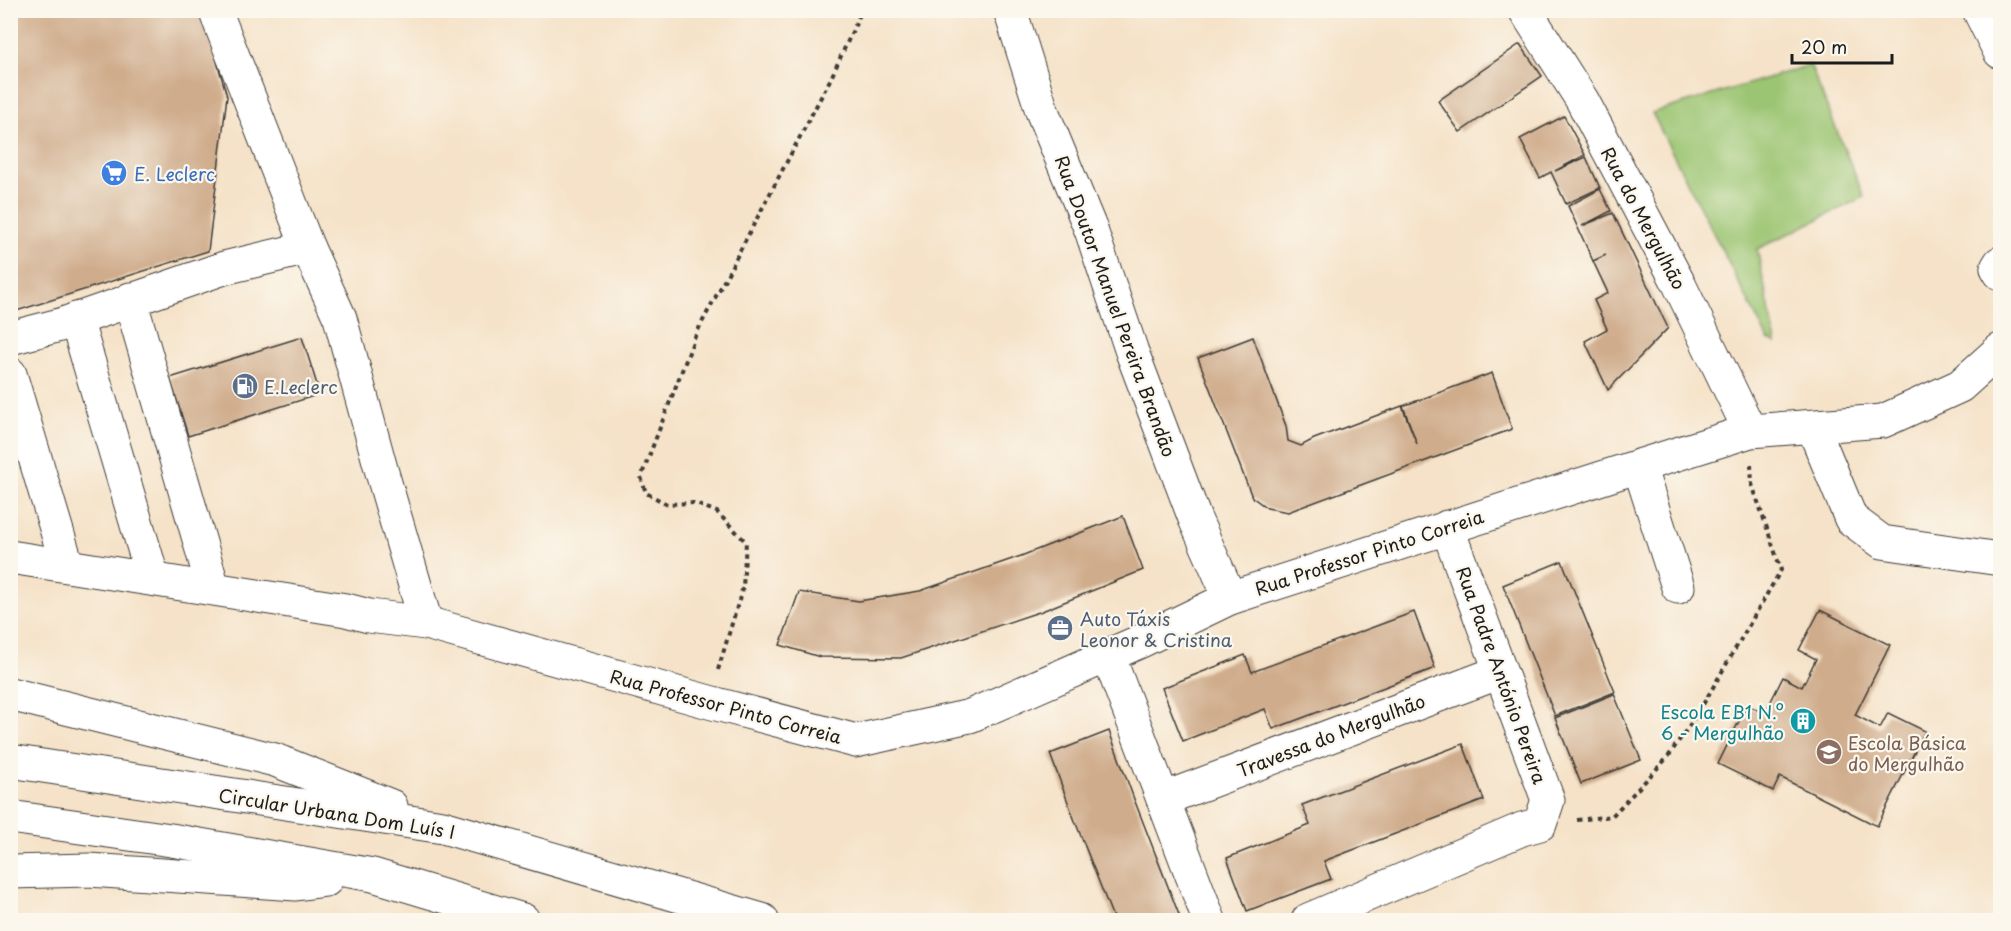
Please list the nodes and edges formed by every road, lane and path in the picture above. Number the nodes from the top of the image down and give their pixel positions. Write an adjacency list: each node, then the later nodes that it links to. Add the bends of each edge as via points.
1 (215, 10): 7 (main road)
2 (862, 10): 30 (path, via 831,78 696,334 641,477 646,493 667,504 694,503 717,512 746,542 743,587)
3 (1010, 10): 25 (main road, Rua Doutor Manuel Pereira Brandão, via 1042,111 1091,230 1136,363 1195,519)
4 (1525, 10): 16 (main road, Rua do Mergulhão, via 1587,110 1678,282)
5 (1979, 10): 6 (main road)
6 (2001, 52)
7 (308, 248): 10 (main road, via 224,268); 26 (main road, via 340,318)
8 (2001, 262): 9 (main road, via 1997,268)
9 (2001, 273)
10 (130, 299): 11 (main road); 24 (main road)
11 (76, 319): 12 (main road); 22 (main road)
12 (10, 338)
13 (2001, 350): 15 (main road, Rua Professor Pinto Correia, via 1960,386 1883,421)
14 (10, 374): 21 (main road)
15 (1813, 427): 16 (main road, Rua Professor Pinto Correia); 20 (main road, via 1851,519 1882,542)
16 (1750, 431): 17 (main road, Rua Professor Pinto Correia); 34 (path, via 1752,484 1781,570 1668,757 1612,816)
17 (1640, 466): 18 (main road, Rua Professor Pinto Correia); 23 (main road)
18 (1447, 527): 25 (main road, Rua Professor Pinto Correia); 28 (main road, Rua Padre António Pereira)
19 (10, 557): 21 (main road, Rua Professor Pinto Correia)
20 (2001, 559)
21 (67, 565): 22 (main road, Rua Professor Pinto Correia)
22 (153, 579): 24 (main road, Rua Professor Pinto Correia)
23 (1678, 587)
24 (213, 588): 26 (main road, Rua Professor Pinto Correia)
25 (1230, 598): 27 (main road, Rua Professor Pinto Correia)
26 (426, 623): 30 (main road, Rua Professor Pinto Correia)
27 (1108, 655): 30 (main road, Rua Professor Pinto Correia, via 970,716 856,741); 32 (main road)
28 (1500, 672): 32 (main road, Travessa do Mergulhão); 34 (main road, Rua Padre António Pereira, via 1548,800)
29 (10, 694): 35 (main road, via 275,760)
30 (709, 702)
31 (10, 761): 35 (main road, Circular Urbana Dom Luís I)
32 (1162, 799): 40 (main road)
33 (10, 817): 37 (main road)
34 (1540, 824): 41 (main road)
35 (443, 827): 39 (main road, Circular Urbana Dom Luís I)
36 (10, 872): 37 (main road, via 89,870 296,884)
37 (373, 875): 38 (main road)
38 (523, 921)
39 (762, 921)
40 (1209, 921)
41 (1308, 921)

